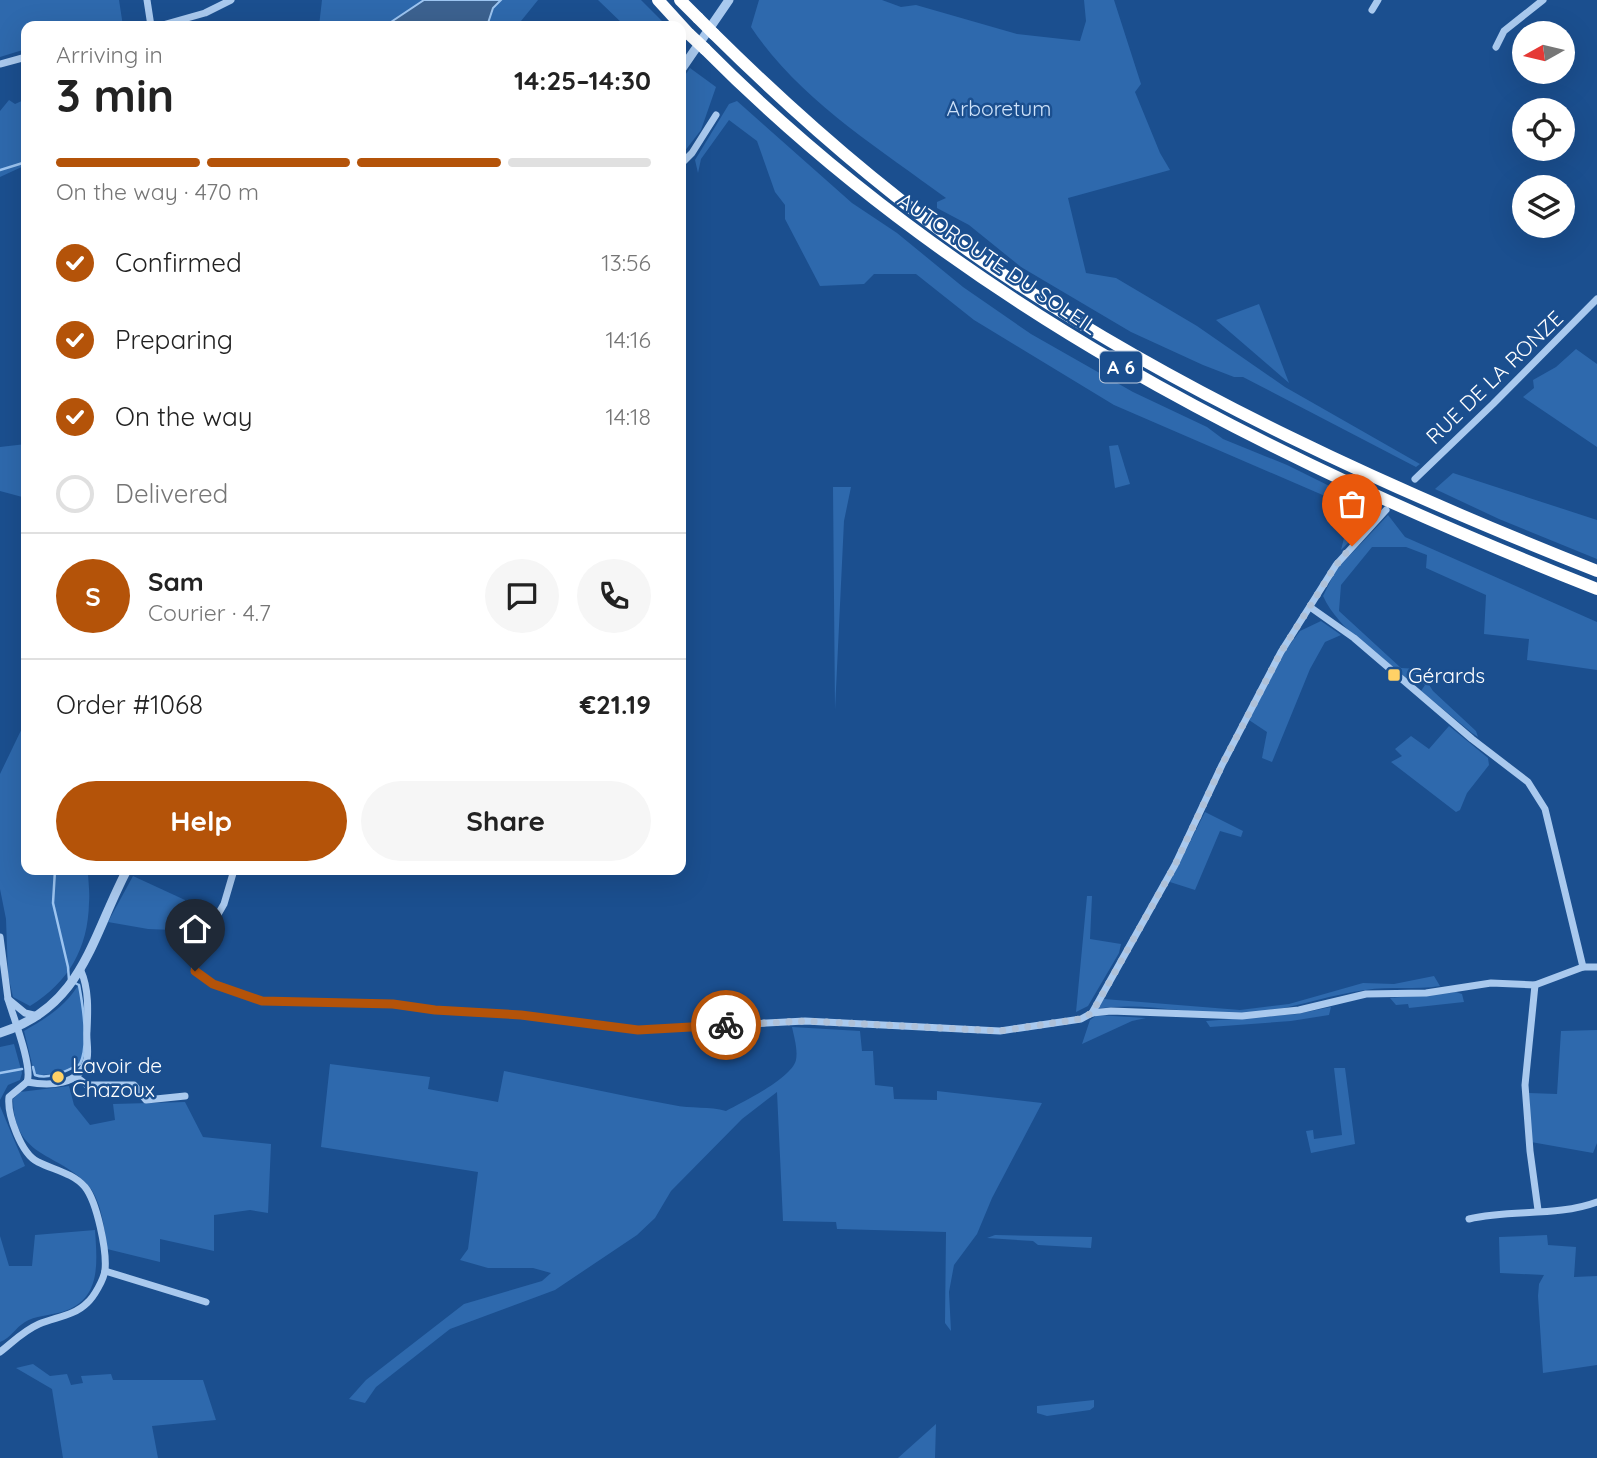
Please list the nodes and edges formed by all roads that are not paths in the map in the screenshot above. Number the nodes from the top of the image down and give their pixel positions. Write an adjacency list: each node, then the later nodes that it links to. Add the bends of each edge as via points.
1 (147, 0): 9 (street)
2 (231, 0): 10 (street)
3 (657, 0): 11 (highway, AUTOROUTE DU SOLEIL / A 6, bridge)
4 (680, 0): 13 (highway, AUTOROUTE DU SOLEIL / A 6, bridge, via 698,18)
5 (1378, 0): 8 (street)
6 (1543, 0): 14 (street, via 1504,31)
7 (725, 1): 13 (street)
8 (1372, 10)
9 (150, 21)
10 (177, 21)
11 (677, 21)
12 (686, 30): 13 (highway, AUTOROUTE DU SOLEIL / A 6, bridge)
13 (708, 40): 17 (street); 23 (highway, AUTOROUTE DU SOLEIL / A 6, via 890,192 1077,321 1308,445); 24 (highway, AUTOROUTE DU SOLEIL / A 6, via 785,126 879,205 987,284 1080,343 1304,462)
14 (1496, 47)
15 (21, 58): 16 (street)
16 (0, 64)
17 (686, 64)
18 (716, 115): 19 (street)
19 (686, 159)
20 (1597, 299): 21 (street, RUE DE LA RONZE)
21 (1415, 479)
22 (1386, 510): 25 (street, via 1336,565)
23 (1597, 571)
24 (1597, 589)
25 (1310, 607): 29 (street, via 1528,782 1545,809); 34 (street, via 1275,663 1175,865)
26 (125, 875): 31 (street)
27 (233, 875): 34 (street, via 224,904 193,964 201,977 262,1001 393,1004 638,1030 806,1021 1000,1031 1080,1019)
28 (0, 937): 33 (street)
29 (1583, 967): 30 (street); 32 (street)
30 (1597, 967)
31 (75, 979): 35 (street); 38 (street, via 86,982 88,1056)
32 (1535, 985): 34 (street, via 1491,983 1426,993 1366,994 1299,1010 1225,1017); 42 (street, via 1525,1085)
33 (8, 999): 35 (street, via 25,1013); 36 (street)
34 (1092, 1013)
35 (38, 1016): 36 (street)
36 (16, 1028): 37 (street); 39 (street)
37 (0, 1033)
38 (75, 1076): 39 (street, via 58,1084); 40 (street, via 87,1085 134,1085 146,1100)
39 (27, 1082): 44 (street, via 9,1097 10,1119 31,1157 85,1188 94,1204)
40 (185, 1096)
41 (1597, 1202): 42 (street, via 1581,1208)
42 (1538, 1210): 43 (street)
43 (1469, 1219)
44 (105, 1271): 45 (street); 46 (street, via 88,1303 21,1333)
45 (206, 1302)
46 (0, 1352)

